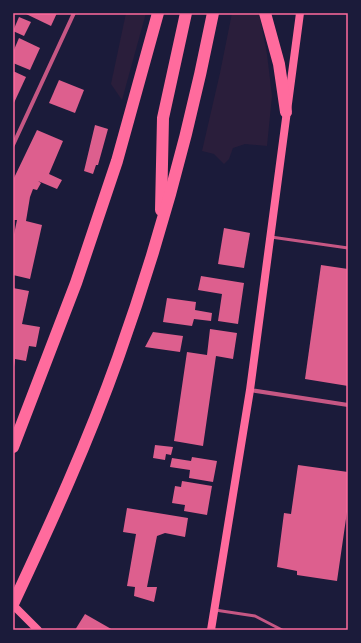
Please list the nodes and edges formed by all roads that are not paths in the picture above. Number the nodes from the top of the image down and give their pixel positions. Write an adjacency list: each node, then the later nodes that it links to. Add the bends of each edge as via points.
1 (74, 13): 8 (street)
2 (158, 13): 14 (highway, via 117,161 79,276)
3 (186, 13): 9 (highway, via 163,118)
4 (213, 13): 9 (highway, via 188,125)
5 (265, 13): 7 (highway, via 279,64)
6 (300, 13): 7 (main road)
7 (286, 112): 10 (main road)
8 (13, 145)
9 (160, 227): 15 (highway, via 118,358 82,452)
10 (271, 237): 11 (lane); 12 (main road)
11 (348, 248)
12 (250, 390): 13 (street); 16 (main road)
13 (348, 406)
14 (13, 447)
15 (13, 604): 17 (main road)
16 (215, 610): 18 (main road); 19 (lane, via 255,616)
17 (38, 630)
18 (210, 630)
19 (282, 630)

